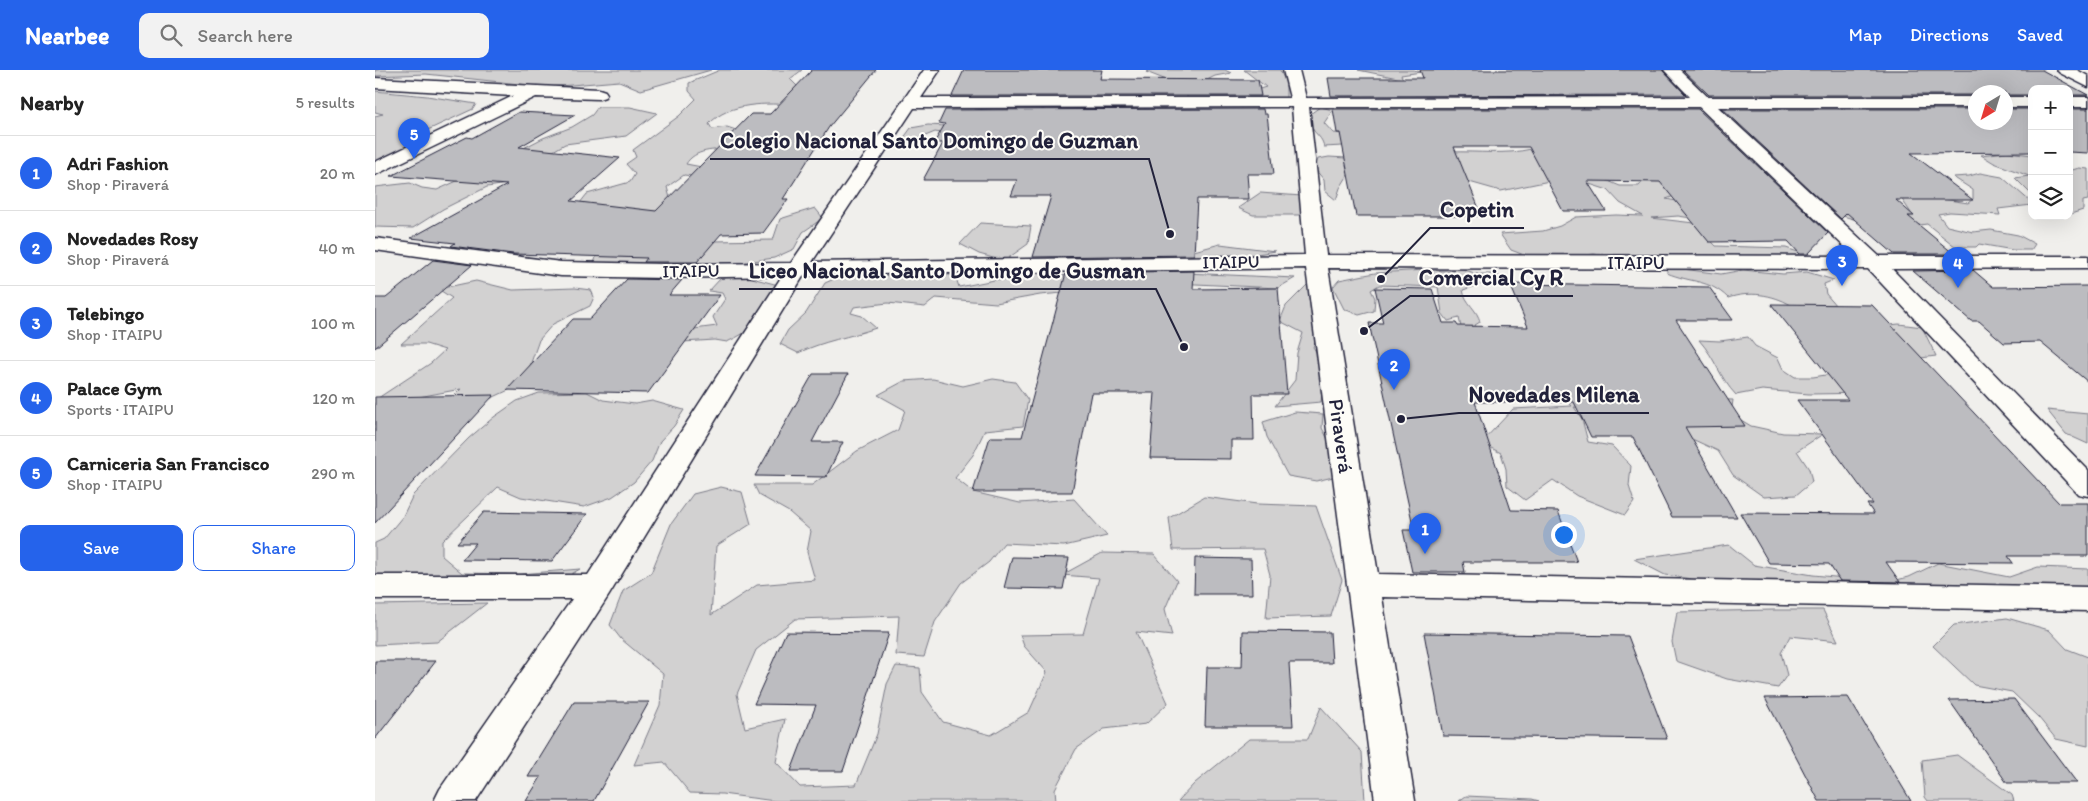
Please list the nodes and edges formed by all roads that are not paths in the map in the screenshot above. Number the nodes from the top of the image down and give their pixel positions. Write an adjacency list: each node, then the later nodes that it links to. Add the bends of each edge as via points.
1 (932, 70): 15 (street)
2 (1291, 70): 16 (street, Piraverá)
3 (1672, 70): 9 (street)
4 (2065, 70): 5 (street)
5 (2088, 82)
6 (375, 83): 7 (street)
7 (533, 92): 8 (street); 17 (street)
8 (599, 94)
9 (1703, 102): 10 (street); 16 (street); 20 (street)
10 (1968, 102)
11 (2013, 102): 12 (street)
12 (2028, 102)
13 (2073, 102): 14 (street)
14 (2088, 102)
15 (908, 103): 16 (street); 22 (street)
16 (1299, 104): 19 (street, Piraverá)
17 (375, 169)
18 (375, 244): 22 (street, ITAIPU, via 561,269 664,272)
19 (1316, 261): 20 (street, ITAIPU); 22 (street, ITAIPU); 24 (street, Piraverá)
20 (1873, 262): 21 (street, ITAIPU); 23 (street)
21 (2088, 262)
22 (797, 269): 26 (street)
23 (2088, 487)
24 (1364, 585): 27 (street); 29 (street, Piraverá)
25 (375, 587): 26 (street)
26 (597, 587): 28 (street)
27 (2088, 599)
28 (454, 801)
29 (1395, 801)

